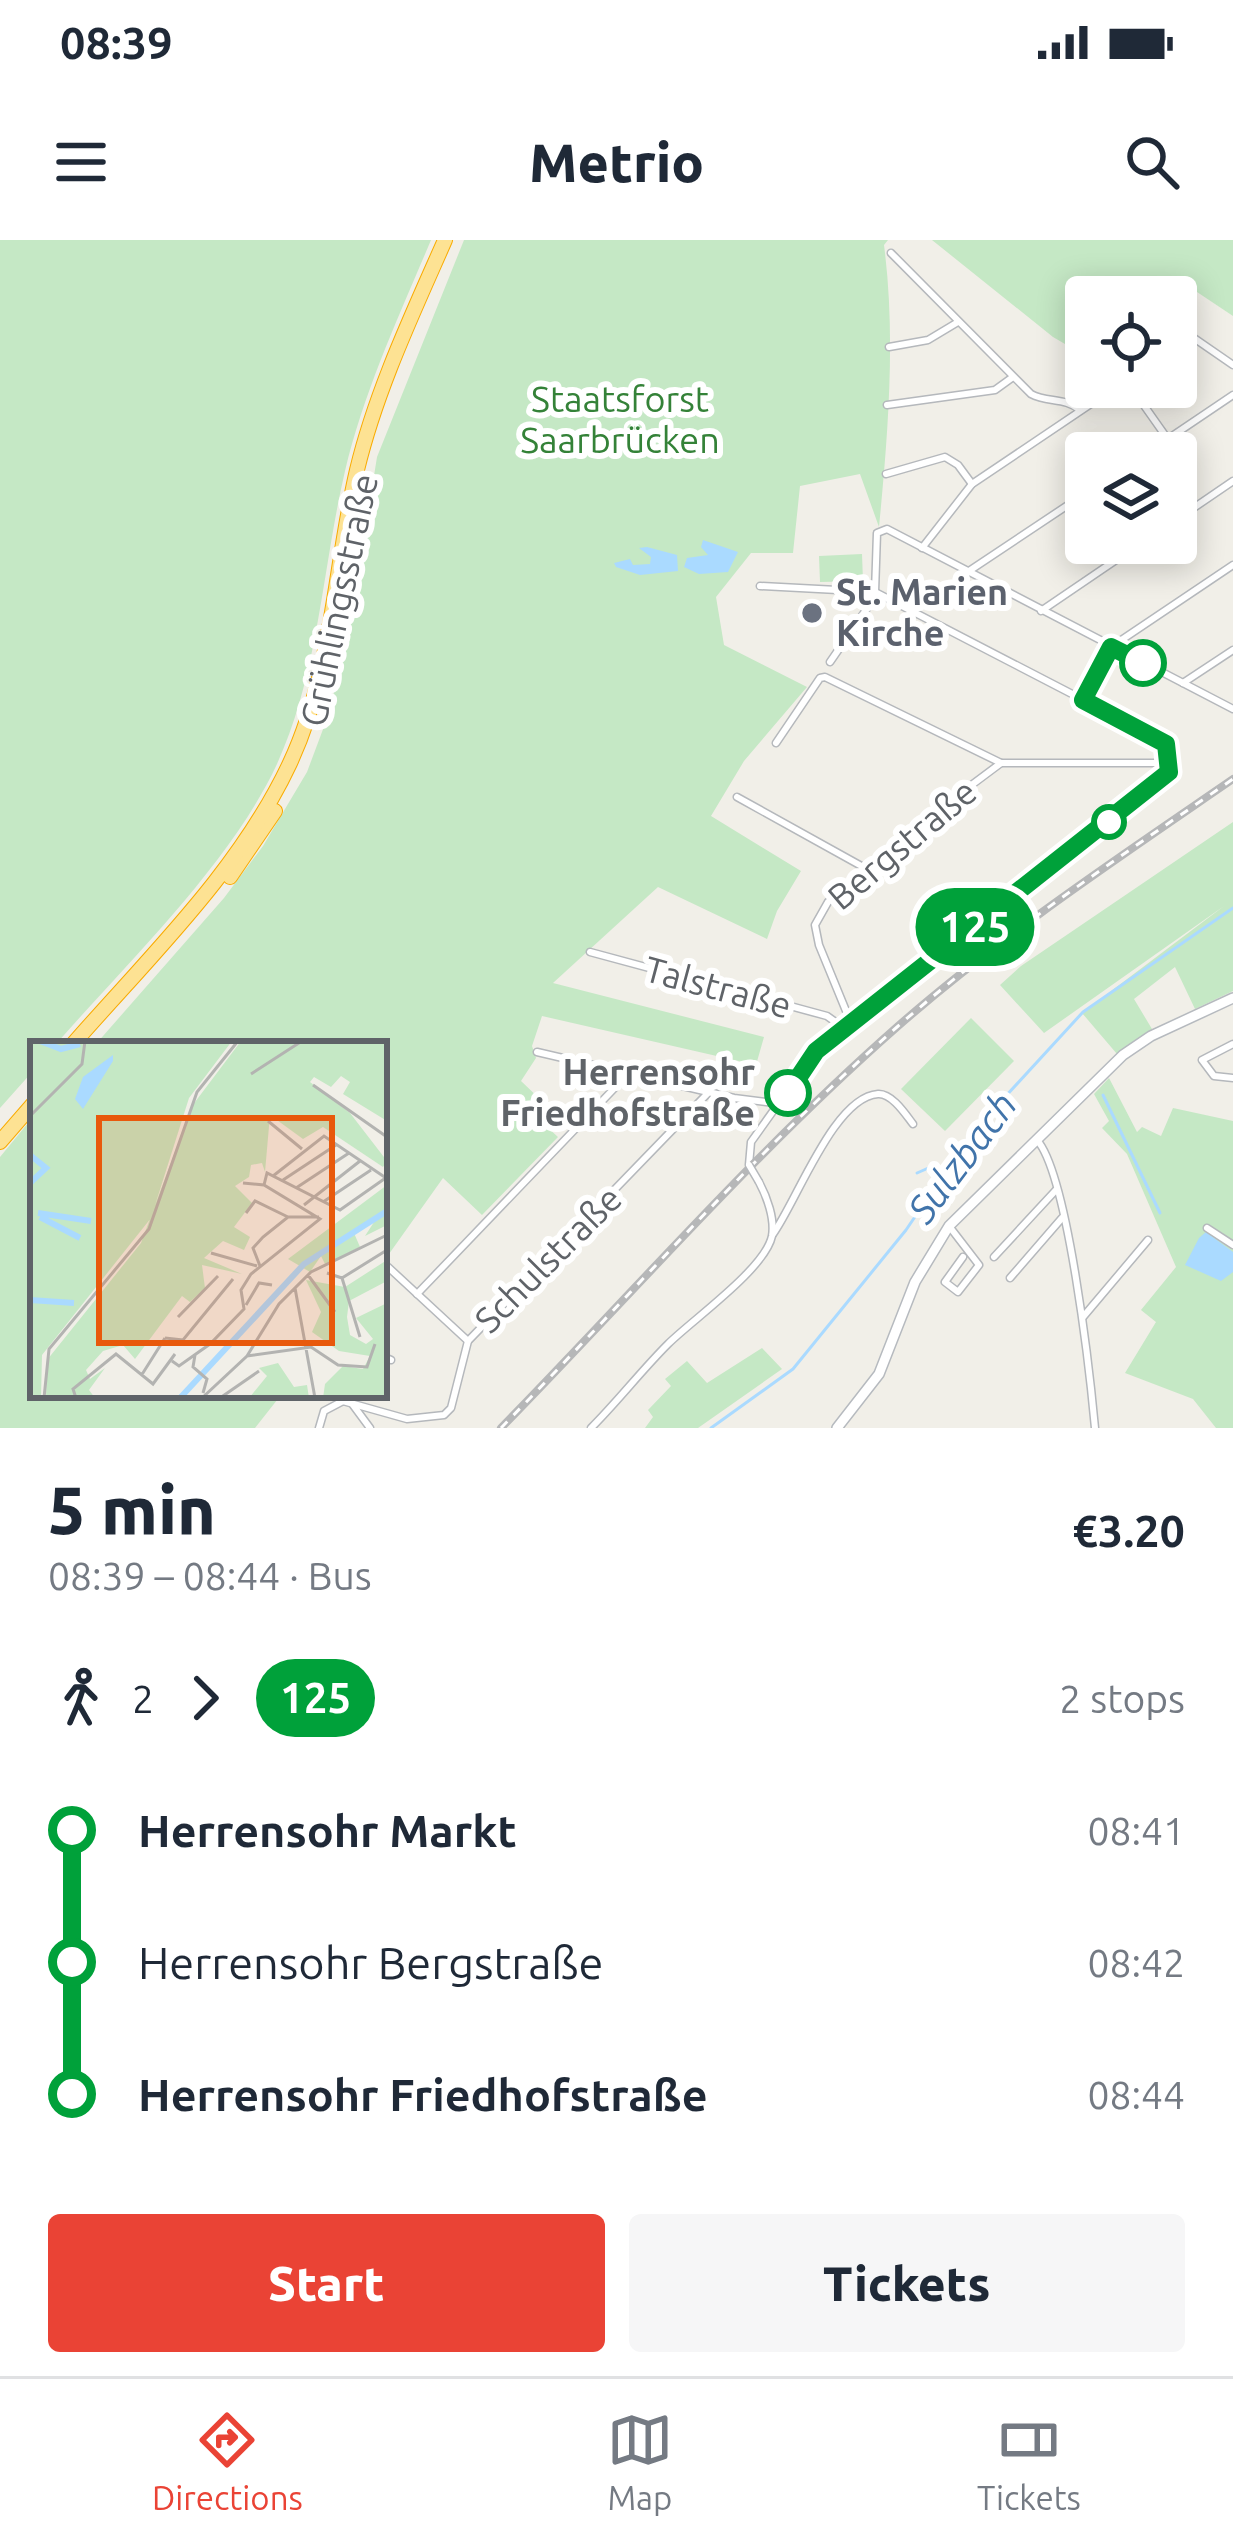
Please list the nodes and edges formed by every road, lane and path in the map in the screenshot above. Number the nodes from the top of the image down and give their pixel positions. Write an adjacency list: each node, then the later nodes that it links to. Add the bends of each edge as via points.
1 (445, 240): 40 (highway, via 369,430 323,666 291,762 236,854)
2 (454, 240): 41 (highway, Grühlingsstraße, via 372,451 332,668 299,766 244,859)
3 (891, 253): 4 (street)
4 (958, 322): 6 (street, via 928,340); 8 (street)
5 (1197, 340): 7 (street)
6 (889, 347)
7 (1233, 365)
8 (1013, 377): 10 (street, via 995,390); 12 (street, via 1040,399)
9 (1233, 395): 13 (street)
10 (887, 405)
11 (1083, 408): 12 (street)
12 (1080, 410): 16 (street)
13 (1178, 432)
14 (886, 474): 16 (street, via 945,457)
15 (1233, 481): 17 (street)
16 (972, 484): 19 (street)
17 (1197, 506)
18 (1065, 508): 22 (street)
19 (922, 548): 22 (street); 24 (street, via 881,529)
20 (1110, 564): 25 (street)
21 (1233, 566): 26 (street)
22 (966, 573): 25 (street)
23 (760, 586): 24 (street)
24 (876, 593): 28 (street); 30 (street)
25 (1041, 610): 26 (street)
26 (1111, 647): 29 (street); 30 (street)
27 (1233, 650): 29 (street)
28 (830, 662)
29 (1183, 682): 31 (street)
30 (1083, 700): 34 (street, via 1166,744)
31 (1233, 710)
32 (776, 742): 33 (street, via 825,677)
33 (1001, 763): 34 (street, Bergstraße); 36 (street, Bergstraße)
34 (1170, 767): 39 (street)
35 (737, 797): 36 (street)
36 (865, 868): 39 (street, Bergstraße, via 820,910 815,925)
37 (590, 952): 39 (street, Talstraße)
38 (1233, 998): 52 (main road, via 1136,1045)
39 (848, 1026): 48 (street, via 805,1063)
40 (76, 1041)
41 (88, 1041)
42 (1233, 1044): 45 (street, via 1203,1064 1214,1076)
43 (538, 1052): 44 (street)
44 (628, 1074): 46 (street); 65 (street)
45 (1233, 1078)
46 (709, 1092): 48 (street); 67 (street, Schulstraße)
47 (30, 1093): 51 (highway)
48 (782, 1104): 58 (street, bridge, via 751,1142 749,1165 767,1198)
49 (30, 1107): 53 (highway)
50 (913, 1124): 58 (street, via 884,1095 846,1112)
51 (0, 1127)
52 (1037, 1140): 54 (street); 56 (main road)
53 (0, 1142)
54 (1056, 1190): 55 (street); 62 (street)
55 (1062, 1218): 64 (street); 66 (street)
56 (949, 1226): 61 (street, via 980,1265 958,1292 945,1282); 73 (main road, via 920,1272 879,1374)
57 (1207, 1228): 60 (street)
58 (772, 1234): 72 (street, via 742,1278)
59 (1148, 1240): 66 (street)
60 (1233, 1245)
61 (963, 1257)
62 (994, 1257)
63 (388, 1267): 65 (street)
64 (1010, 1278)
65 (417, 1294): 67 (street)
66 (1083, 1317): 74 (street)
67 (468, 1341): 69 (street, Schulstraße, via 444,1415 407,1419)
68 (336, 1399): 69 (street, Schulstraße); 70 (street, Schulstraße)
69 (350, 1402): 71 (street)
70 (319, 1428)
71 (370, 1428)
72 (591, 1428)
73 (837, 1428)
74 (1095, 1428)

